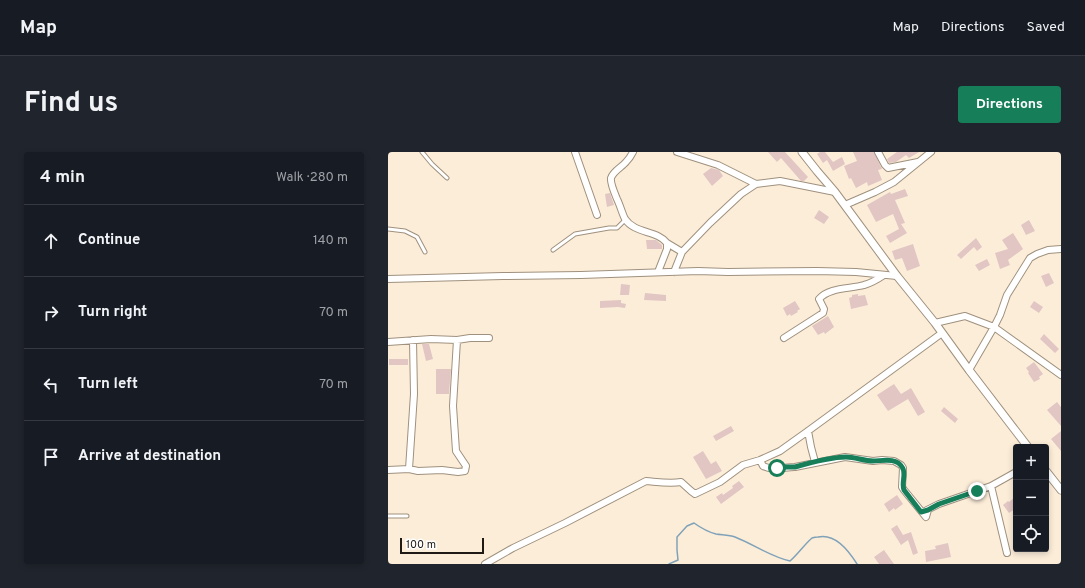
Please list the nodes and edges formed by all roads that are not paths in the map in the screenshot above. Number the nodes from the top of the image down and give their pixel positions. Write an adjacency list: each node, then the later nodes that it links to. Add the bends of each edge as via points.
1 (422, 152): 9 (lane)
2 (575, 152): 13 (street)
3 (633, 152): 14 (street, via 611,178 615,195)
4 (677, 152): 10 (street, via 718,165)
5 (802, 152): 11 (street)
6 (878, 152): 8 (street, via 888,168)
7 (931, 152): 8 (street)
8 (920, 162): 12 (street, via 894,182)
9 (447, 178)
10 (756, 184): 11 (street, via 780,181); 20 (street, via 741,194)
11 (835, 192): 12 (street)
12 (845, 205): 24 (street)
13 (597, 215)
14 (626, 219): 16 (street, via 636,228); 18 (lane, via 617,228 576,234)
15 (388, 229): 19 (lane, via 405,231 417,237)
16 (667, 243): 20 (street); 21 (street)
17 (1061, 249): 27 (street, via 1048,250 1030,258 1007,295)
18 (553, 250)
19 (425, 252)
20 (682, 252): 22 (street)
21 (658, 272): 22 (street); 25 (street)
22 (674, 272): 23 (street, via 833,271)
23 (884, 275): 24 (street); 30 (street, via 862,286 848,287 822,296 819,298 823,313)
24 (897, 276): 26 (street)
25 (388, 279)
26 (935, 323): 27 (street, via 966,316); 28 (street)
27 (994, 327): 34 (street); 35 (street)
28 (942, 333): 34 (street); 36 (street)
29 (489, 338): 32 (street)
30 (784, 338)
31 (413, 340): 32 (street); 33 (street); 40 (street, via 414,394)
32 (458, 340): 40 (street, via 453,406 456,451 466,466 465,471)
33 (388, 342)
34 (969, 370): 37 (street)
35 (1061, 375)
36 (808, 431): 38 (street, via 780,451); 39 (street)
37 (1026, 444)
38 (760, 460): 39 (street, via 763,466 771,468 795,467); 51 (street, via 743,465 720,482 695,494 681,482 646,482)
39 (815, 462): 46 (street, via 845,457 894,461 903,468 902,487)
40 (409, 469): 41 (street)
41 (388, 470)
42 (1013, 474): 44 (street)
43 (1049, 474): 45 (street)
44 (992, 486): 46 (street); 50 (street)
45 (1061, 490)
46 (925, 511): 49 (street)
47 (388, 516): 48 (lane)
48 (407, 516)
49 (929, 523)
50 (1007, 553)
51 (485, 564)

